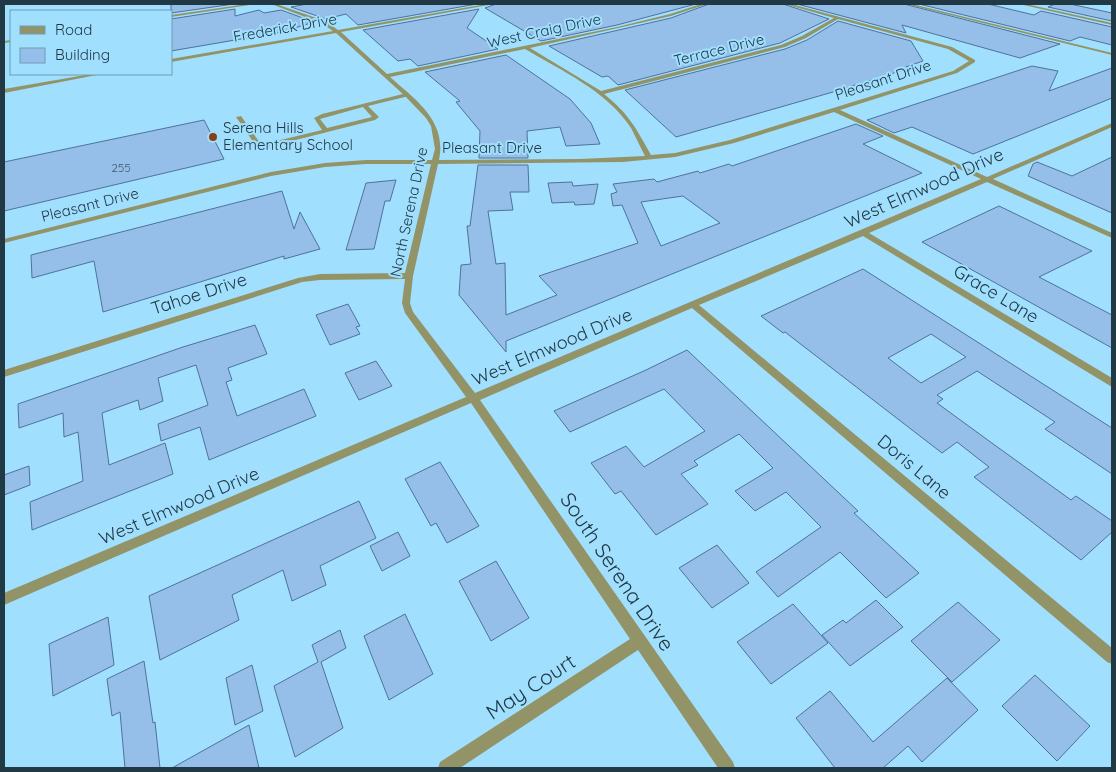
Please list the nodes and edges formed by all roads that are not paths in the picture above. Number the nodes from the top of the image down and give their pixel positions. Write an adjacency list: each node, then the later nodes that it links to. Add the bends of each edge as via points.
1 (254, 4): 8 (street)
2 (274, 4): 11 (street, North Serena Drive, via 323,22)
3 (492, 4): 11 (street, Frederick Drive)
4 (704, 4): 12 (street, West Craig Drive, via 651,20)
5 (786, 4): 9 (street)
6 (908, 4): 13 (street)
7 (1021, 4): 10 (street)
8 (172, 16)
9 (839, 17): 18 (street, Terrace Drive, via 783,46); 21 (street, Pleasant Drive, via 950,48 973,61 955,72)
10 (1112, 24)
11 (337, 31): 14 (street, Frederick Drive); 16 (street, North Serena Drive)
12 (526, 47): 16 (street, West Craig Drive); 18 (street)
13 (1112, 54)
14 (172, 61)
15 (93, 75): 17 (street)
16 (387, 76): 19 (street, North Serena Drive)
17 (4, 91)
18 (600, 93): 25 (street, via 630,124)
19 (407, 96): 20 (street); 26 (street, North Serena Drive, via 434,126 438,149)
20 (364, 105): 24 (street, via 318,118); 24 (street, via 376,117)
21 (835, 110): 25 (street, Pleasant Drive, via 710,148); 27 (street)
22 (239, 118): 24 (street, via 258,145 264,146)
23 (1112, 124): 27 (street, West Elmwood Drive)
24 (326, 131)
25 (648, 158): 26 (street, Pleasant Drive)
26 (436, 162): 30 (street, Pleasant Drive, via 347,163 290,171); 31 (street, North Serena Drive)
27 (987, 178): 28 (street, West Elmwood Drive); 29 (street)
28 (863, 233): 32 (street, West Elmwood Drive); 34 (street, Grace Lane)
29 (1112, 236)
30 (4, 241)
31 (409, 276): 33 (street, Tahoe Drive, via 301,280); 35 (street, North Serena Drive, via 406,304 409,313)
32 (693, 304): 35 (street, West Elmwood Drive); 38 (street, Doris Lane)
33 (4, 374)
34 (1112, 383)
35 (473, 398): 36 (street, West Elmwood Drive); 37 (street, South Serena Drive)
36 (4, 599)
37 (640, 641): 39 (street, May Court); 40 (street, South Serena Drive)
38 (1112, 657)
39 (446, 768)
40 (727, 768)

